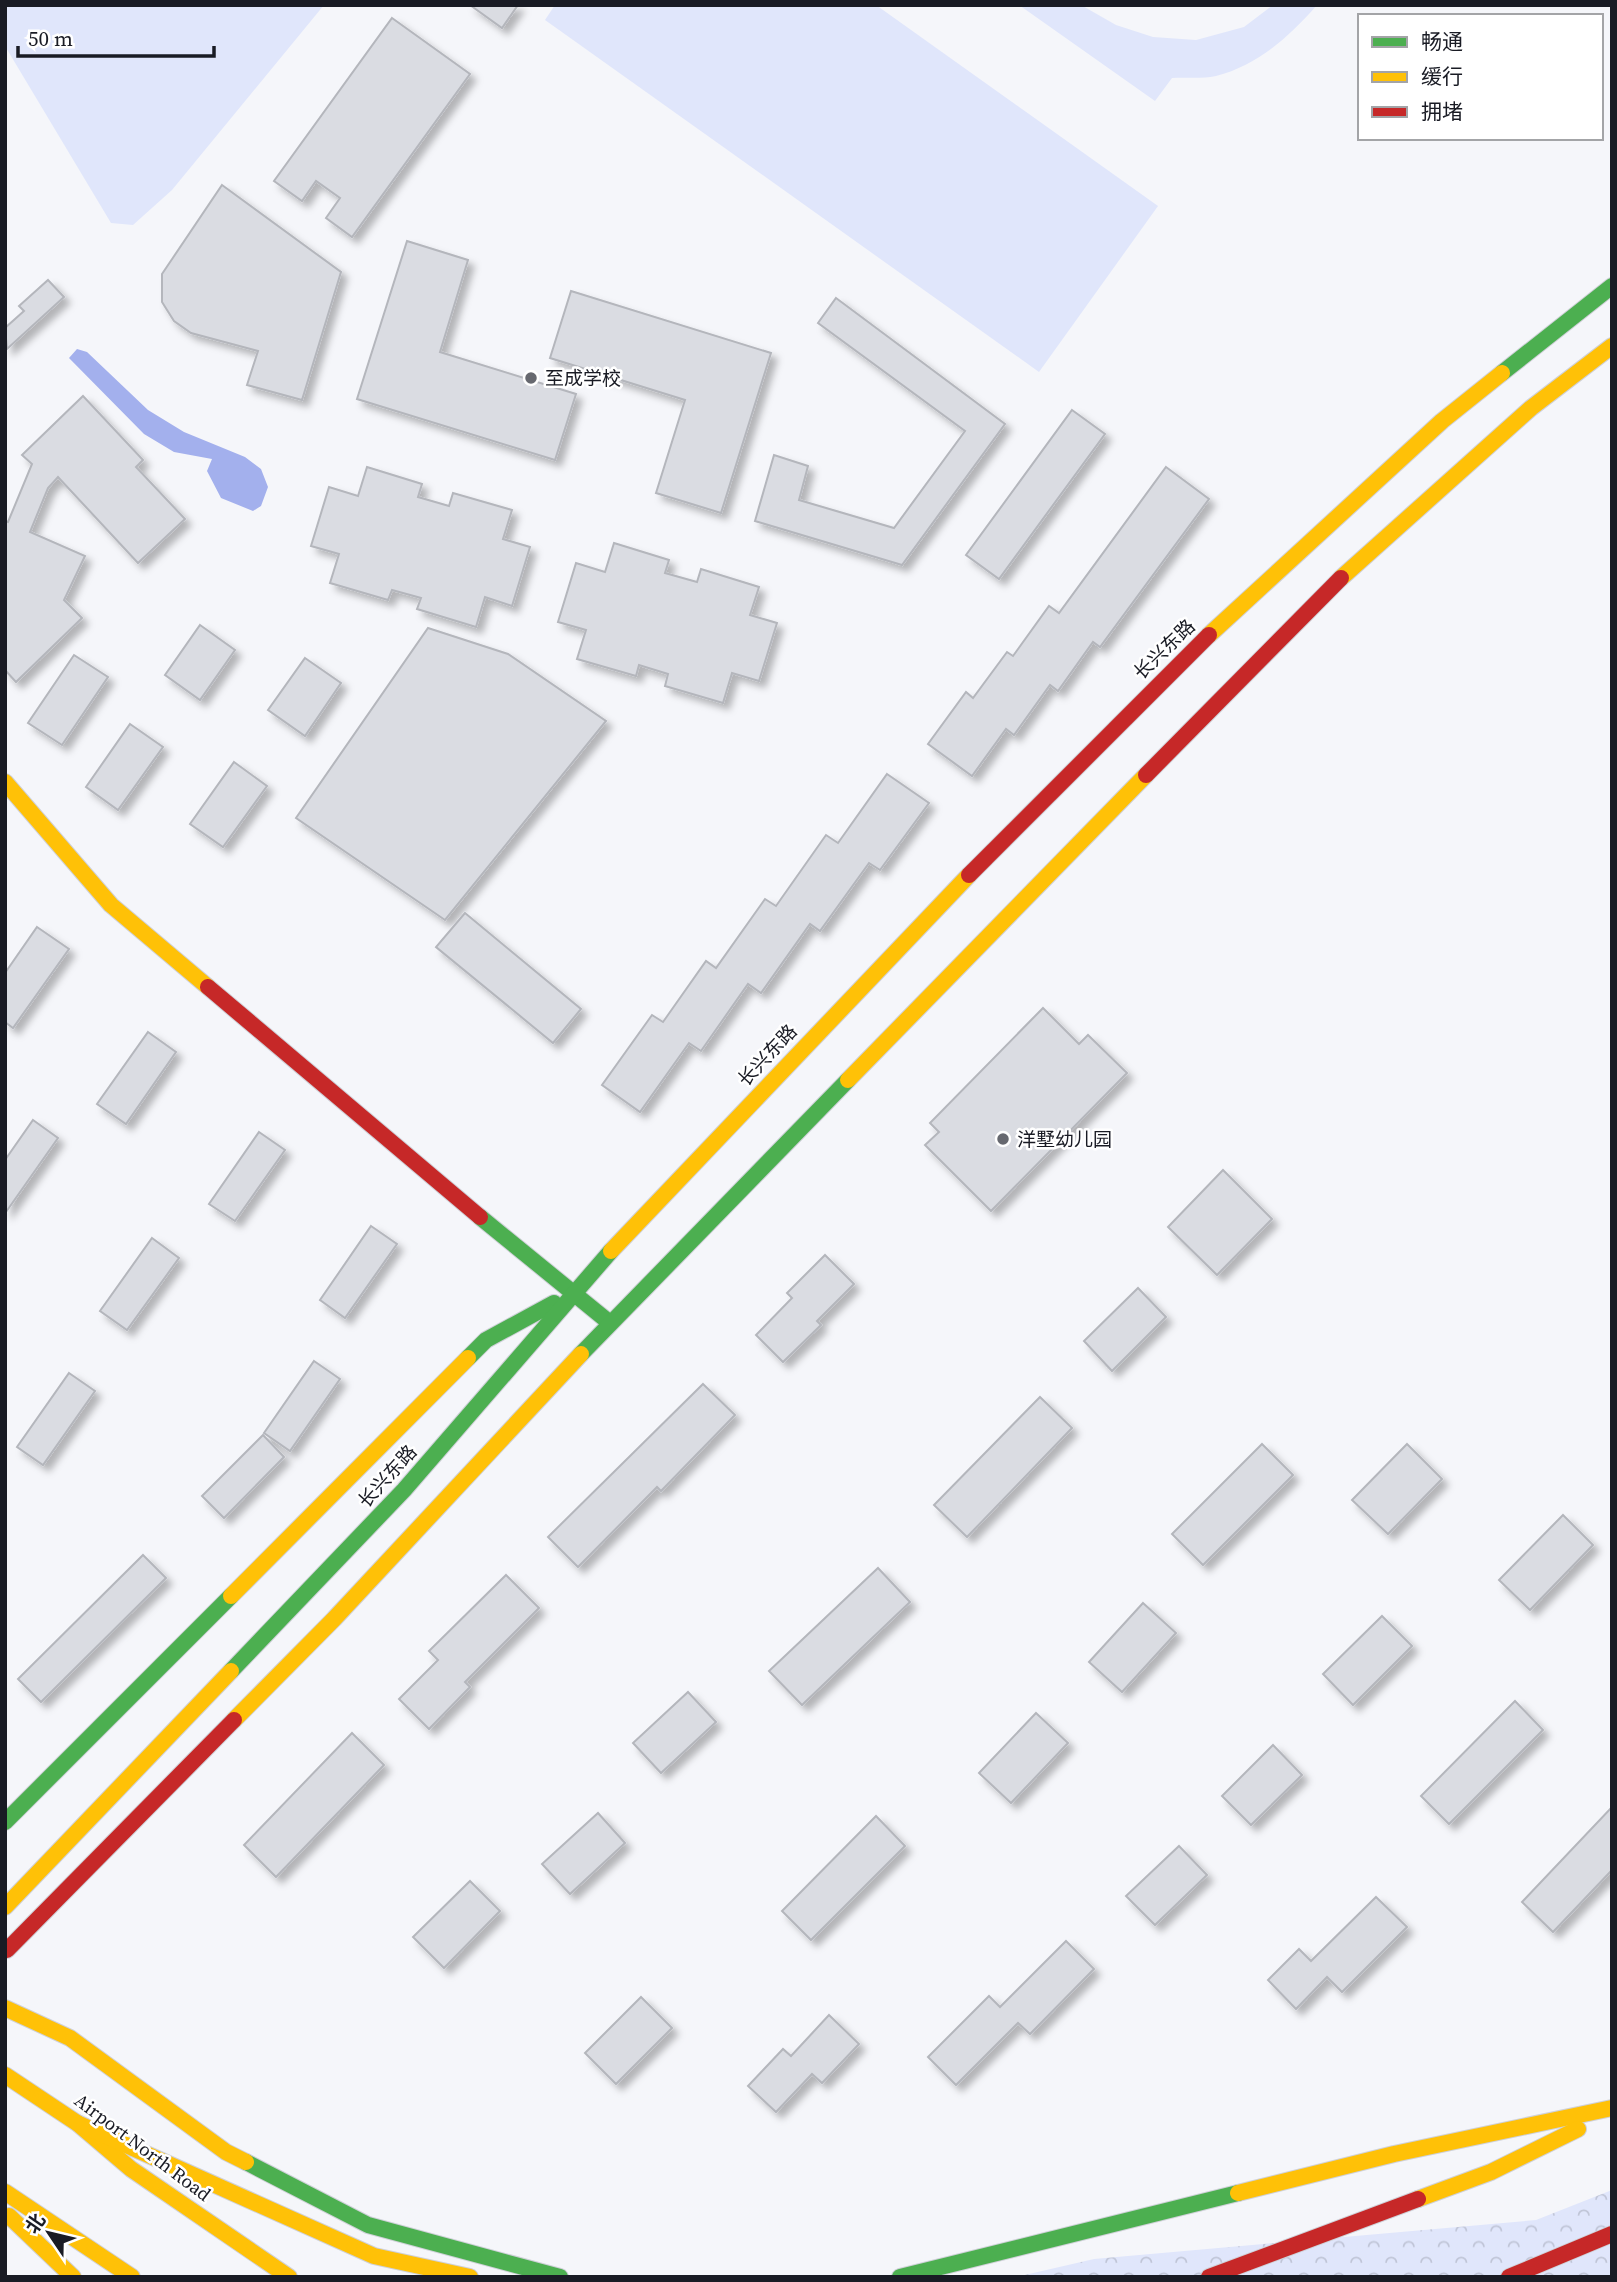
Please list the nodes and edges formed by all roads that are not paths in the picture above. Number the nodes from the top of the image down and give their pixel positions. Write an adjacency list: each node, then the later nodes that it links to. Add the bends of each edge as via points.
1 (1612, 286): 4 (main road, 长兴东路, via 1442,421 1186,656 898,947)
2 (1612, 346): 5 (main road, via 1531,408 1323,594)
3 (5, 782): 4 (main road, via 111,905)
4 (570, 1294): 5 (main road); 6 (main road, via 486,1340); 7 (main road, 长兴东路, via 404,1490)
5 (610, 1323): 8 (main road, via 334,1619)
6 (5, 1822)
7 (5, 1907)
8 (7, 1950)
9 (5, 2008): 20 (main road, via 70,2038 226,2152 368,2225)
10 (5, 2076): 12 (main road, Airport North Road)
11 (1612, 2111): 21 (main road, via 1394,2154); 22 (main road, via 1491,2172)
12 (77, 2123): 18 (main road, Airport North Road, via 131,2169); 19 (main road, via 374,2256)
13 (5, 2192): 17 (main road)
14 (5, 2213): 16 (main road)
15 (1612, 2234): 23 (main road)
16 (73, 2277)
17 (132, 2277)
18 (289, 2277)
19 (470, 2277)
20 (560, 2277)
21 (900, 2277)
22 (1209, 2277)
23 (1510, 2277)

